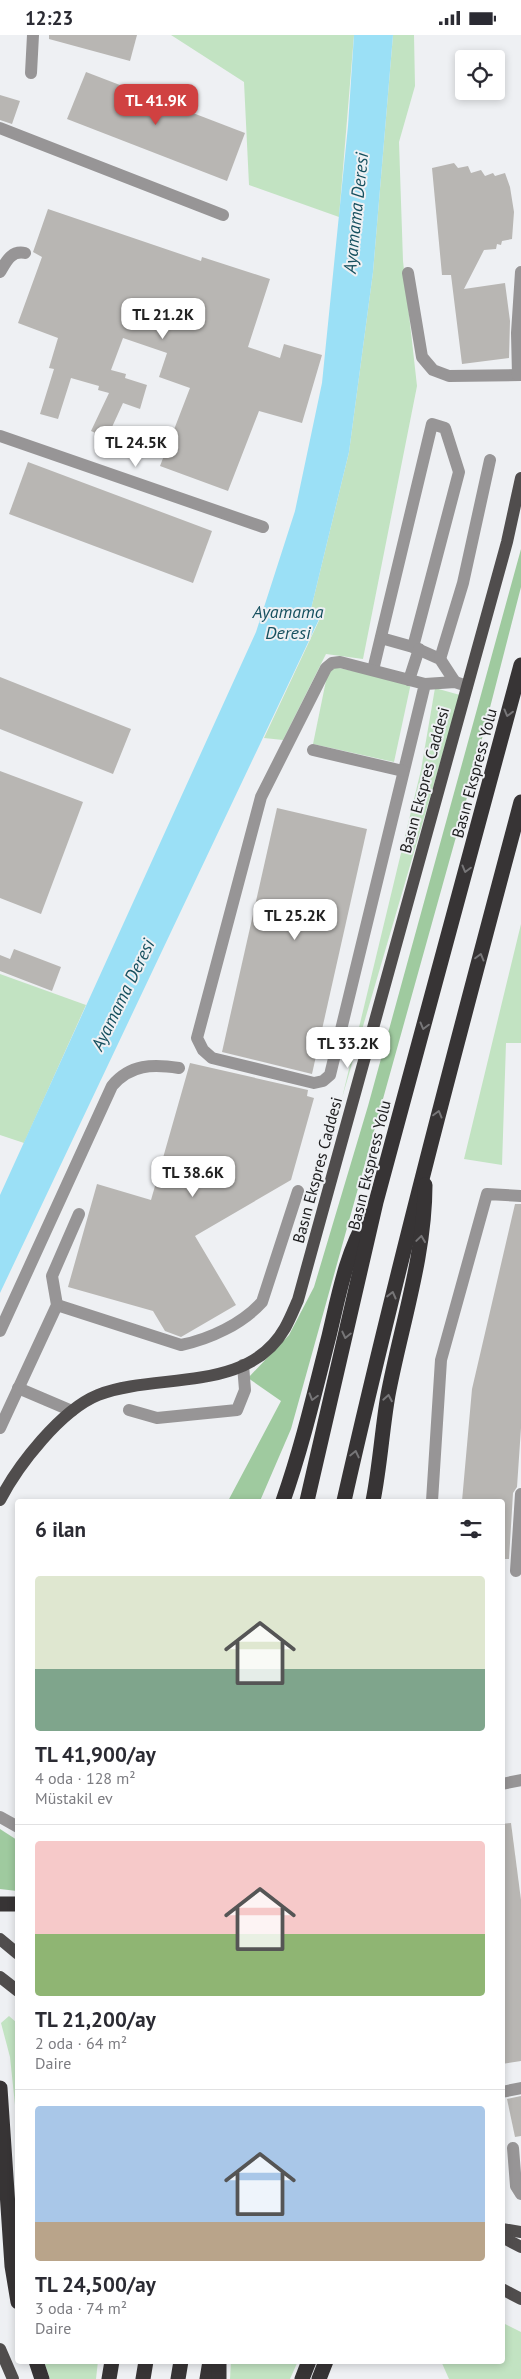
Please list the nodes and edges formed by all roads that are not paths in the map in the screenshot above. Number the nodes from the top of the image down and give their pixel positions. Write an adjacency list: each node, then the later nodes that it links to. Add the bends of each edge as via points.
1 (32, 35): 2 (street)
2 (31, 73)
3 (0, 128): 4 (street)
4 (223, 215)
5 (25, 253): 6 (street, via 11,255)
6 (0, 272)
7 (521, 272): 9 (street, via 517,333)
8 (408, 273): 9 (street, via 422,357 433,370 449,376)
9 (520, 375)
10 (0, 435): 13 (street)
11 (490, 460): 16 (street, via 463,583)
12 (521, 478): 22 (main road, Basın Ekspres Caddesi, via 507,542)
13 (263, 527)
14 (381, 638): 15 (street); 15 (street, via 432,424 445,428 459,472); 18 (street)
15 (416, 648): 16 (street); 19 (street)
16 (440, 659): 20 (street)
17 (521, 665): 30 (highway, Basın Ekspress Yolu, one-way to 30)
18 (373, 670): 19 (street); 24 (street, via 340,662 326,668 261,797 197,1037 203,1051 212,1058 314,1083 330,1075)
19 (409, 680): 21 (street)
20 (455, 682): 21 (street); 22 (street)
21 (424, 684): 24 (street)
22 (467, 686): 34 (main road, Basın Ekspres Caddesi, via 298,1300 285,1329 268,1348)
23 (313, 750): 24 (street)
24 (404, 771)
25 (521, 802): 27 (highway, one-way to 25)
26 (179, 1068): 33 (street, via 140,1067 123,1074 112,1086)
27 (425, 1161): 44 (highway, one-way to 27); 45 (highway, one-way to 27, via 388,1396 421,1237)
28 (298, 1191): 32 (street, via 262,1302 252,1314 202,1341 181,1345)
29 (521, 1196): 46 (street, via 487,1195 440,1360)
30 (376, 1202): 39 (highway, one-way to 39, via 355,1239 347,1262); 43 (highway, Basın Ekspress Yolu, one-way to 43)
31 (79, 1215): 32 (street, via 52,1276)
32 (57, 1305): 35 (street)
33 (0, 1331)
34 (243, 1365): 36 (street, via 245,1389 237,1410 157,1419); 37 (main road, Basın Ekspres Caddesi, via 215,1375 117,1389 96,1396)
35 (18, 1388): 37 (street); 38 (street)
36 (129, 1410)
37 (72, 1411): 47 (main road, Basın Ekspres Caddesi, via 40,1442 11,1479)
38 (0, 1427)
39 (296, 1453): 41 (highway); 42 (highway)
40 (521, 1494): 48 (street)
41 (275, 1499)
42 (284, 1499)
43 (307, 1499)
44 (344, 1499)
45 (373, 1499)
46 (432, 1499)
47 (0, 1500)
48 (516, 1571)
49 (521, 1780): 50 (street)
50 (505, 1783)
51 (0, 1817): 52 (street)
52 (15, 1825)
53 (0, 1904): 54 (highway)
54 (15, 1904)
55 (0, 1939): 56 (main road)
56 (15, 1951)
57 (0, 1977): 58 (main road)
58 (15, 1989)
59 (0, 2087): 68 (highway)
60 (521, 2088): 61 (street)
61 (505, 2091)
62 (512, 2148): 63 (street, via 516,2186)
63 (521, 2194)
64 (505, 2229): 65 (main road)
65 (521, 2231)
66 (505, 2239): 67 (main road)
67 (521, 2247)
68 (15, 2284)
69 (0, 2349): 78 (main road)
70 (37, 2364): 79 (highway)
71 (112, 2364): 80 (highway)
72 (146, 2364): 81 (highway)
73 (180, 2364): 82 (highway)
74 (210, 2364): 83 (highway)
75 (219, 2364): 84 (highway)
76 (308, 2364): 85 (highway)
77 (325, 2364): 86 (highway)
78 (12, 2379)
79 (42, 2379)
80 (109, 2379)
81 (143, 2379)
82 (178, 2379)
83 (207, 2379)
84 (219, 2379)
85 (302, 2379)
86 (319, 2379)

